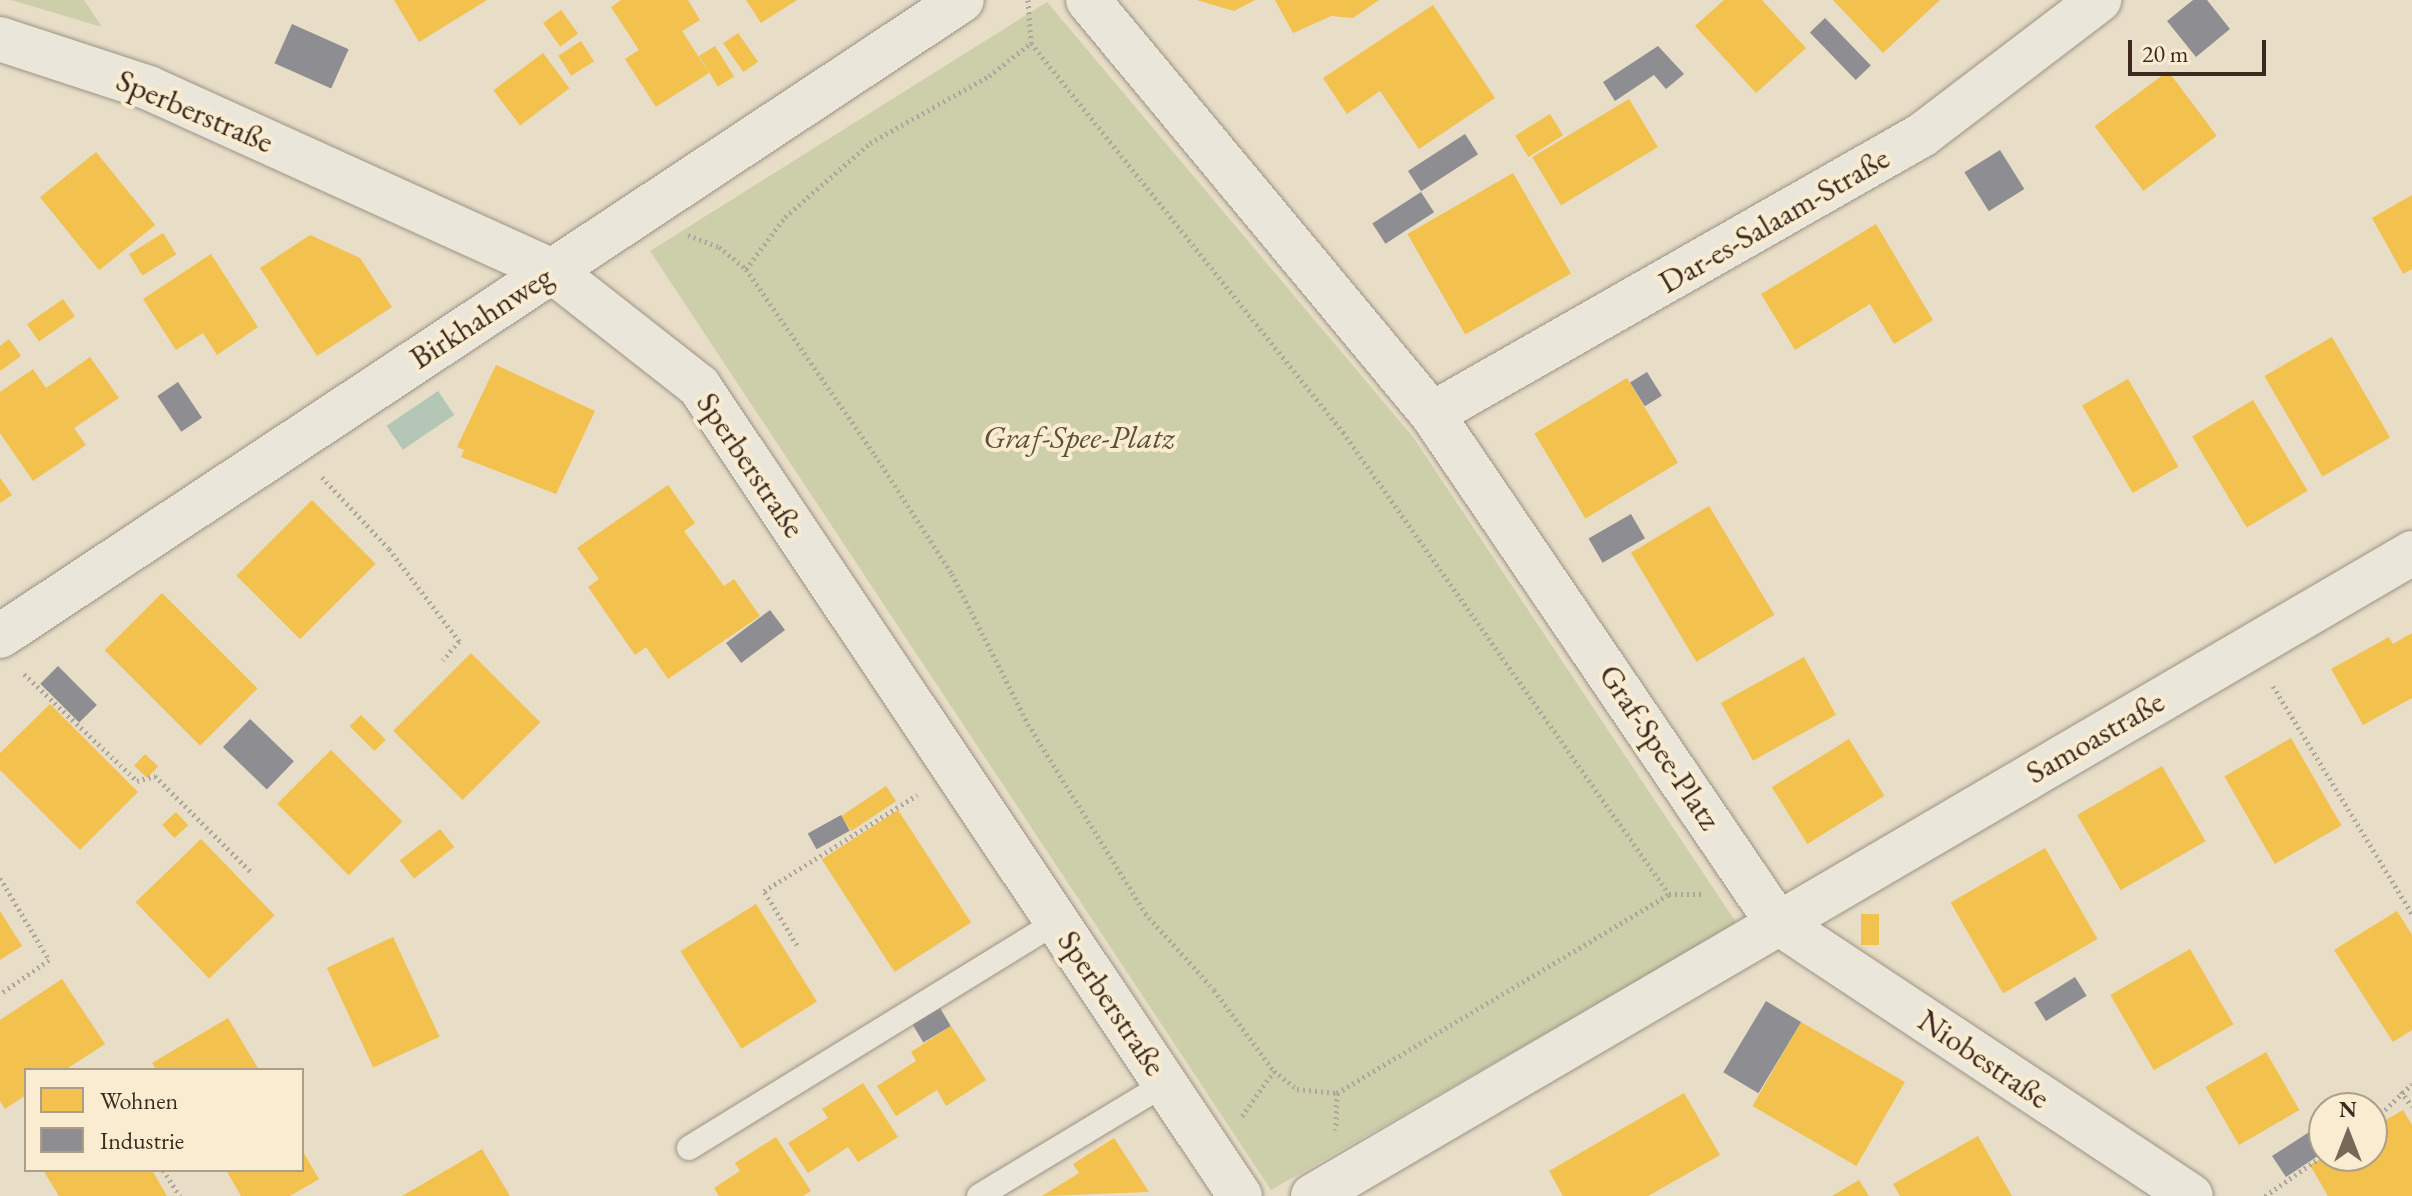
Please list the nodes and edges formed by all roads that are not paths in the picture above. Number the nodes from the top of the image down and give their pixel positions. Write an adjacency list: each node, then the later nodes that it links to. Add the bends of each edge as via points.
1 (962, 0): 5 (street, Birkhahnweg, via 633,222)
2 (1088, 0): 6 (street, Graf-Spee-Platz)
3 (2099, 0): 6 (street, Dar-es-Salaam-Straße, via 1922,135)
4 (0, 39): 5 (street, Sperberstraße, via 149,88)
5 (551, 270): 8 (street, Birkhahnweg, via 291,443); 10 (street, Sperberstraße, via 699,386)
6 (1432, 414): 9 (street, Graf-Spee-Platz)
7 (2412, 553): 9 (street, Samoastraße)
8 (6, 648)
9 (1772, 915): 13 (street); 16 (street, Niobestraße)
10 (1057, 922): 11 (street, Sperberstraße); 12 (lane)
11 (1166, 1083): 14 (lane); 15 (street, Sperberstraße)
12 (689, 1148)
13 (1323, 1190)
14 (979, 1196)
15 (1240, 1196)
16 (2191, 1196)

